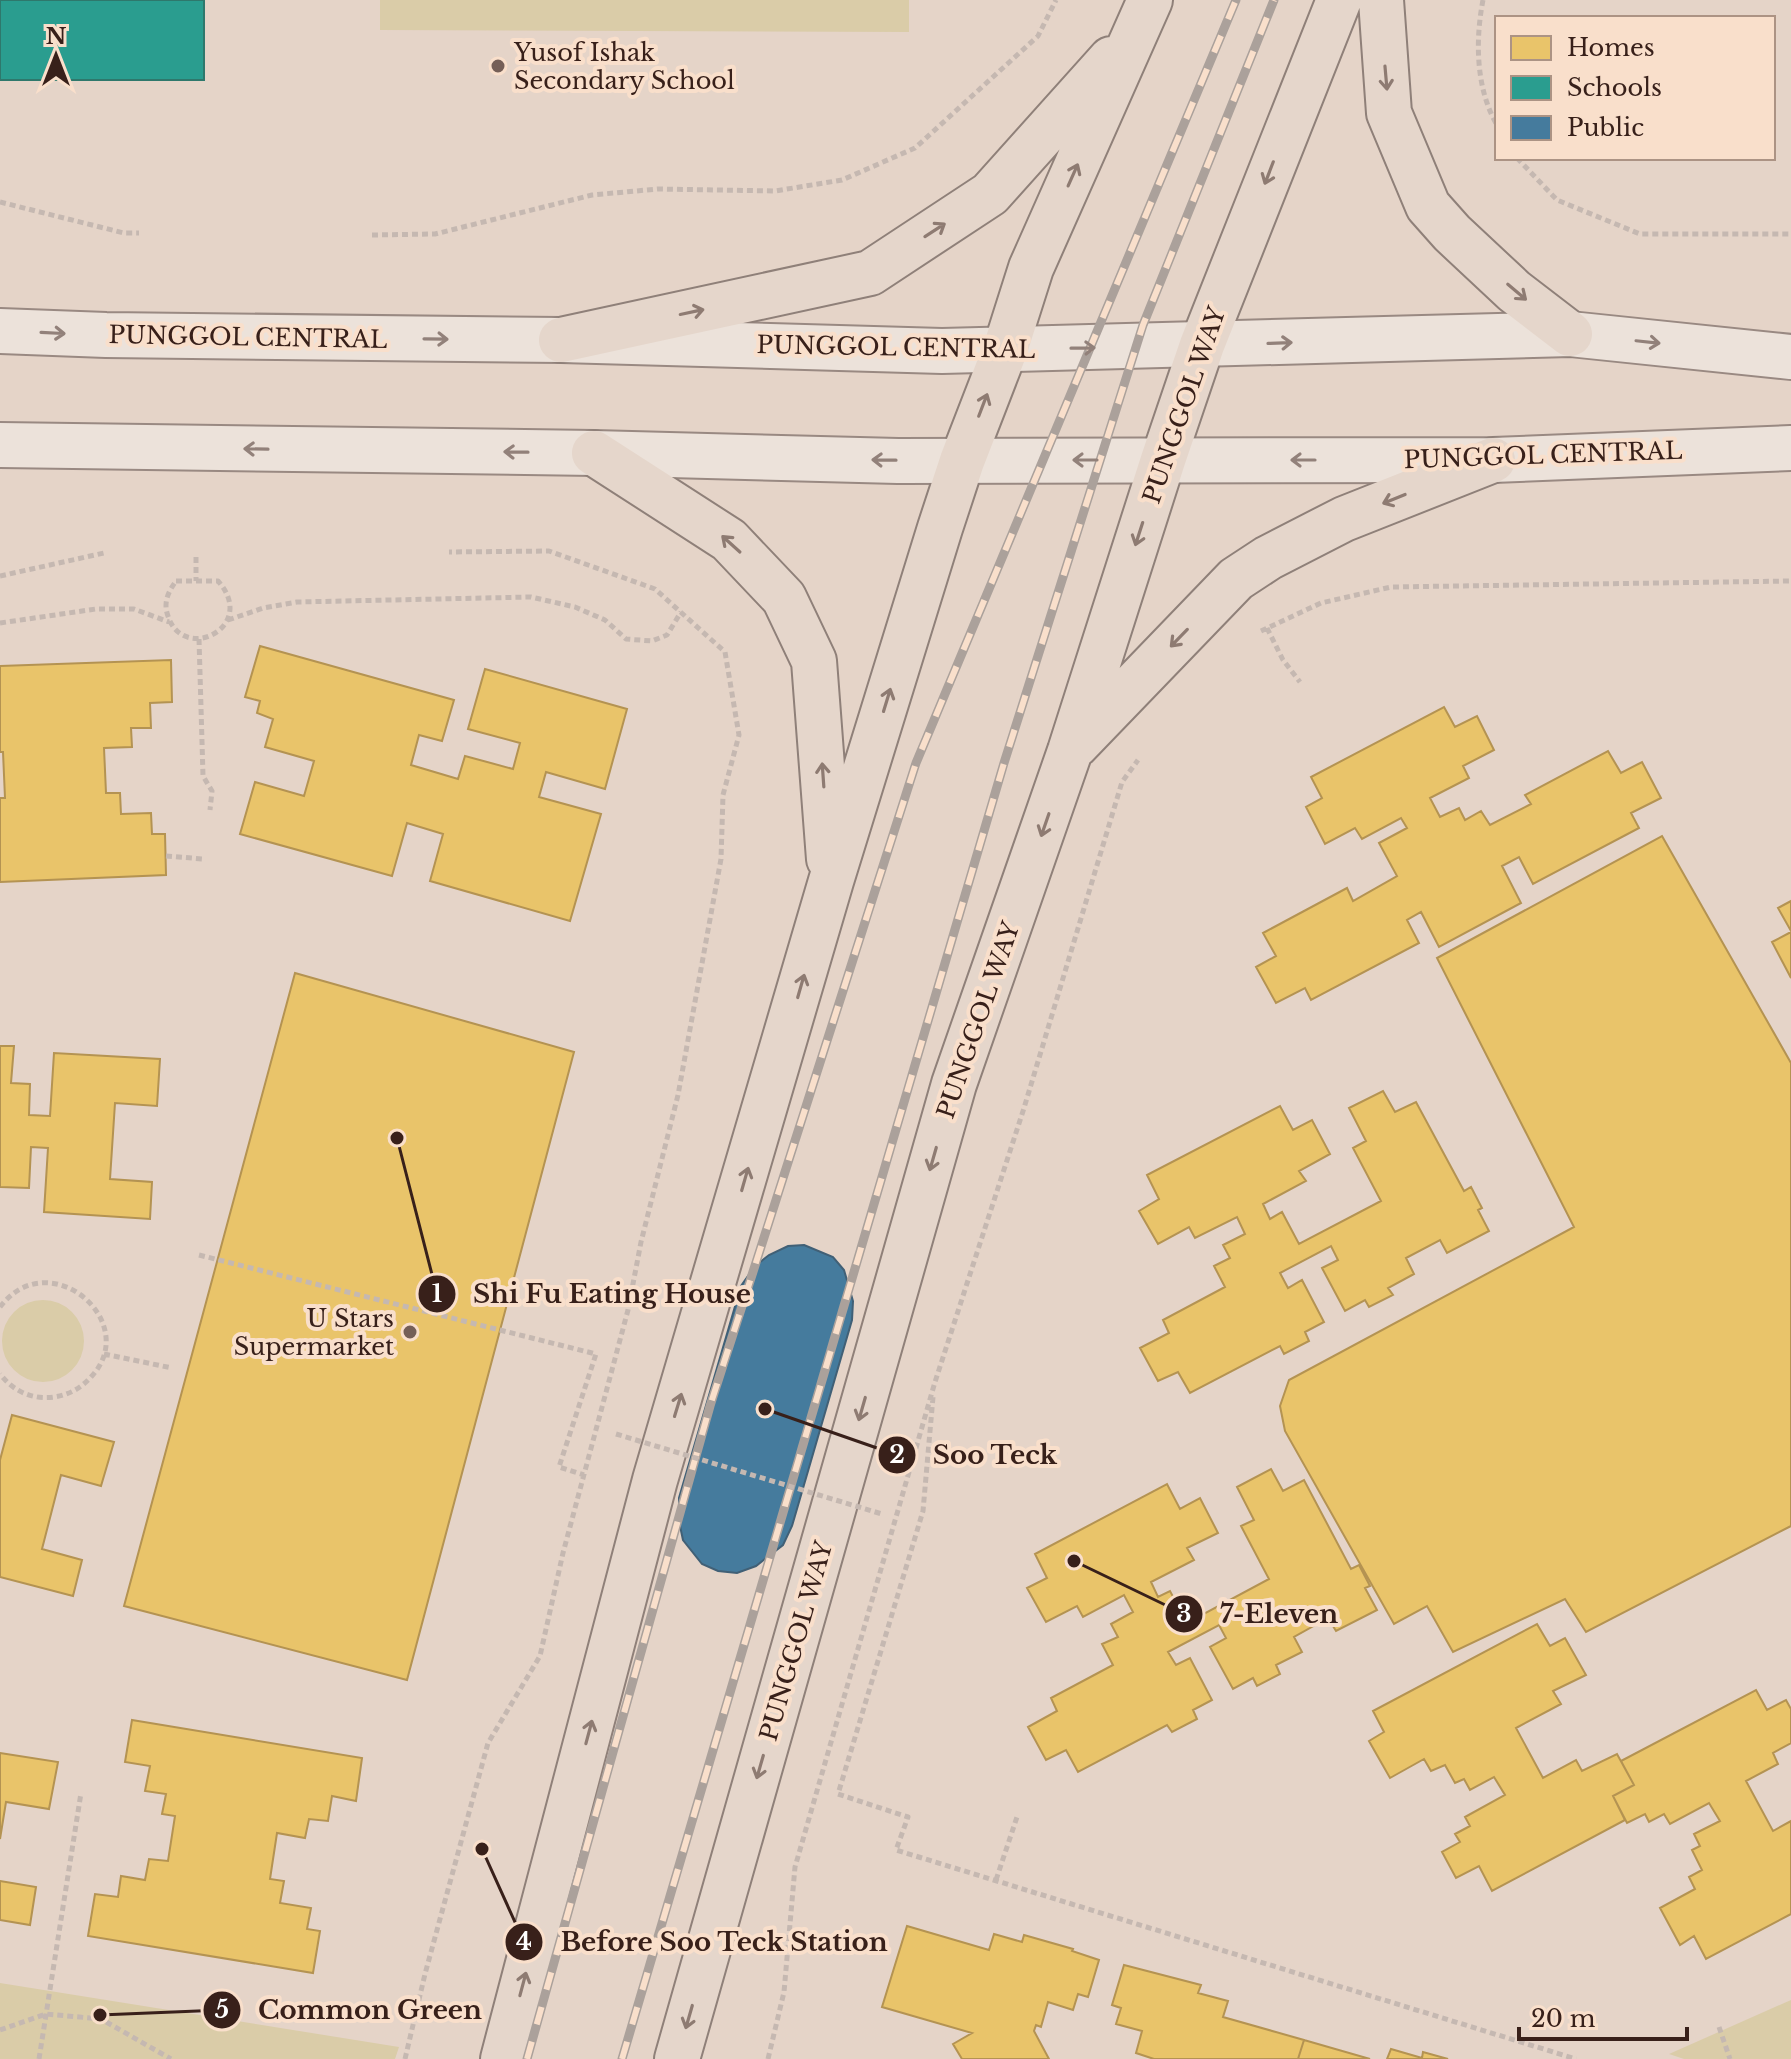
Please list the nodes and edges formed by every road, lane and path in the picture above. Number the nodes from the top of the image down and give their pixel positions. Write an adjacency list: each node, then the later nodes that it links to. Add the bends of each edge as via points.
1 (1056, 0): 11 (path, via 1038,36 915,148 842,180 775,191 658,189 592,195 435,234)
2 (1339, 0): 15 (main road, PUNGGOL WAY, one-way to 15)
3 (1381, 0): 13 (main road, one-way to 13, via 1389,113 1428,206 1514,291)
4 (1483, 0): 6 (path, via 1479,58 1486,106)
5 (1143, 15): 14 (main road, one-way to 5, via 870,273 990,194); 16 (main road, one-way to 5, via 1031,268)
6 (1495, 122)
7 (1519, 160): 10 (path, via 1557,200 1640,234)
8 (0, 202): 9 (path)
9 (139, 233)
10 (1791, 234)
11 (372, 235)
12 (0, 331): 14 (main road, PUNGGOL CENTRAL, one-way to 14)
13 (1570, 334): 15 (main road, PUNGGOL CENTRAL, one-way to 13); 17 (main road, PUNGGOL CENTRAL, one-way to 17)
14 (561, 340): 16 (main road, PUNGGOL CENTRAL)
15 (1202, 345): 16 (main road, PUNGGOL CENTRAL, one-way to 15); 21 (main road, PUNGGOL WAY)
16 (1005, 350): 23 (main road, one-way to 16)
17 (1791, 357)
18 (0, 445): 20 (main road, PUNGGOL CENTRAL, one-way to 18)
19 (1791, 448): 22 (main road, PUNGGOL CENTRAL)
20 (594, 453): 23 (main road, PUNGGOL CENTRAL, one-way to 20); 43 (main road, one-way to 20, via 814,661 784,598 729,540)
21 (1163, 460): 22 (main road, PUNGGOL CENTRAL, one-way to 21); 23 (main road, PUNGGOL CENTRAL, one-way to 23); 38 (main road, PUNGGOL WAY, one-way to 38)
22 (1493, 460): 38 (main road, one-way to 38, via 1344,519 1236,579)
23 (962, 461): 43 (main road, one-way to 23)
24 (449, 552): 30 (path, via 549,551 655,589)
25 (104, 553): 27 (path)
26 (196, 557): 28 (path)
27 (0, 576)
28 (196, 581): 31 (path, via 218,581 226,590); 32 (path, via 176,581 170,590)
29 (1791, 581): 34 (path, via 1391,587 1321,603)
30 (681, 612): 31 (path, via 667,635 652,641 626,639 605,620 531,597 297,602); 52 (path, via 725,652 739,735 723,795 721,859 678,1095)
31 (228, 620): 36 (path, via 215,635)
32 (170, 622): 33 (path, via 134,609 96,609); 36 (path, via 185,636)
33 (0, 623)
34 (1267, 628): 35 (path); 37 (path)
35 (1253, 635)
36 (199, 639): 40 (path, via 203,776 212,791)
37 (1300, 682)
38 (1070, 751): 64 (main road, PUNGGOL WAY, one-way to 64, via 954,1084)
39 (1140, 757): 50 (path, via 1122,782)
40 (210, 810)
41 (166, 856): 42 (path)
42 (203, 859)
43 (831, 881): 63 (main road, one-way to 43, via 655,1480)
44 (199, 1255): 52 (path, via 596,1354 559,1467)
45 (0, 1307): 46 (path, via 23,1288 41,1283 76,1290 101,1317)
46 (104, 1354): 47 (path); 48 (path, via 83,1386 65,1395 26,1394)
47 (172, 1368)
48 (0, 1374)
49 (922, 1378): 50 (path)
50 (935, 1382): 56 (path, via 923,1511 838,1794 908,1817 896,1850); 65 (path, via 795,1867 784,1992)
51 (616, 1434): 53 (path, bridge)
52 (584, 1475): 62 (path, via 540,1656 488,1743)
53 (882, 1514)
54 (81, 1793): 57 (path)
55 (1017, 1817): 56 (path)
56 (996, 1880): 66 (path)
57 (46, 2014): 59 (path); 60 (path); 61 (path, via 101,2019)
58 (1719, 2027): 67 (path)
59 (0, 2030)
60 (39, 2059)
61 (171, 2059)
62 (405, 2059)
63 (503, 2059)
64 (677, 2059)
65 (768, 2059)
66 (1576, 2059)
67 (1730, 2059)

